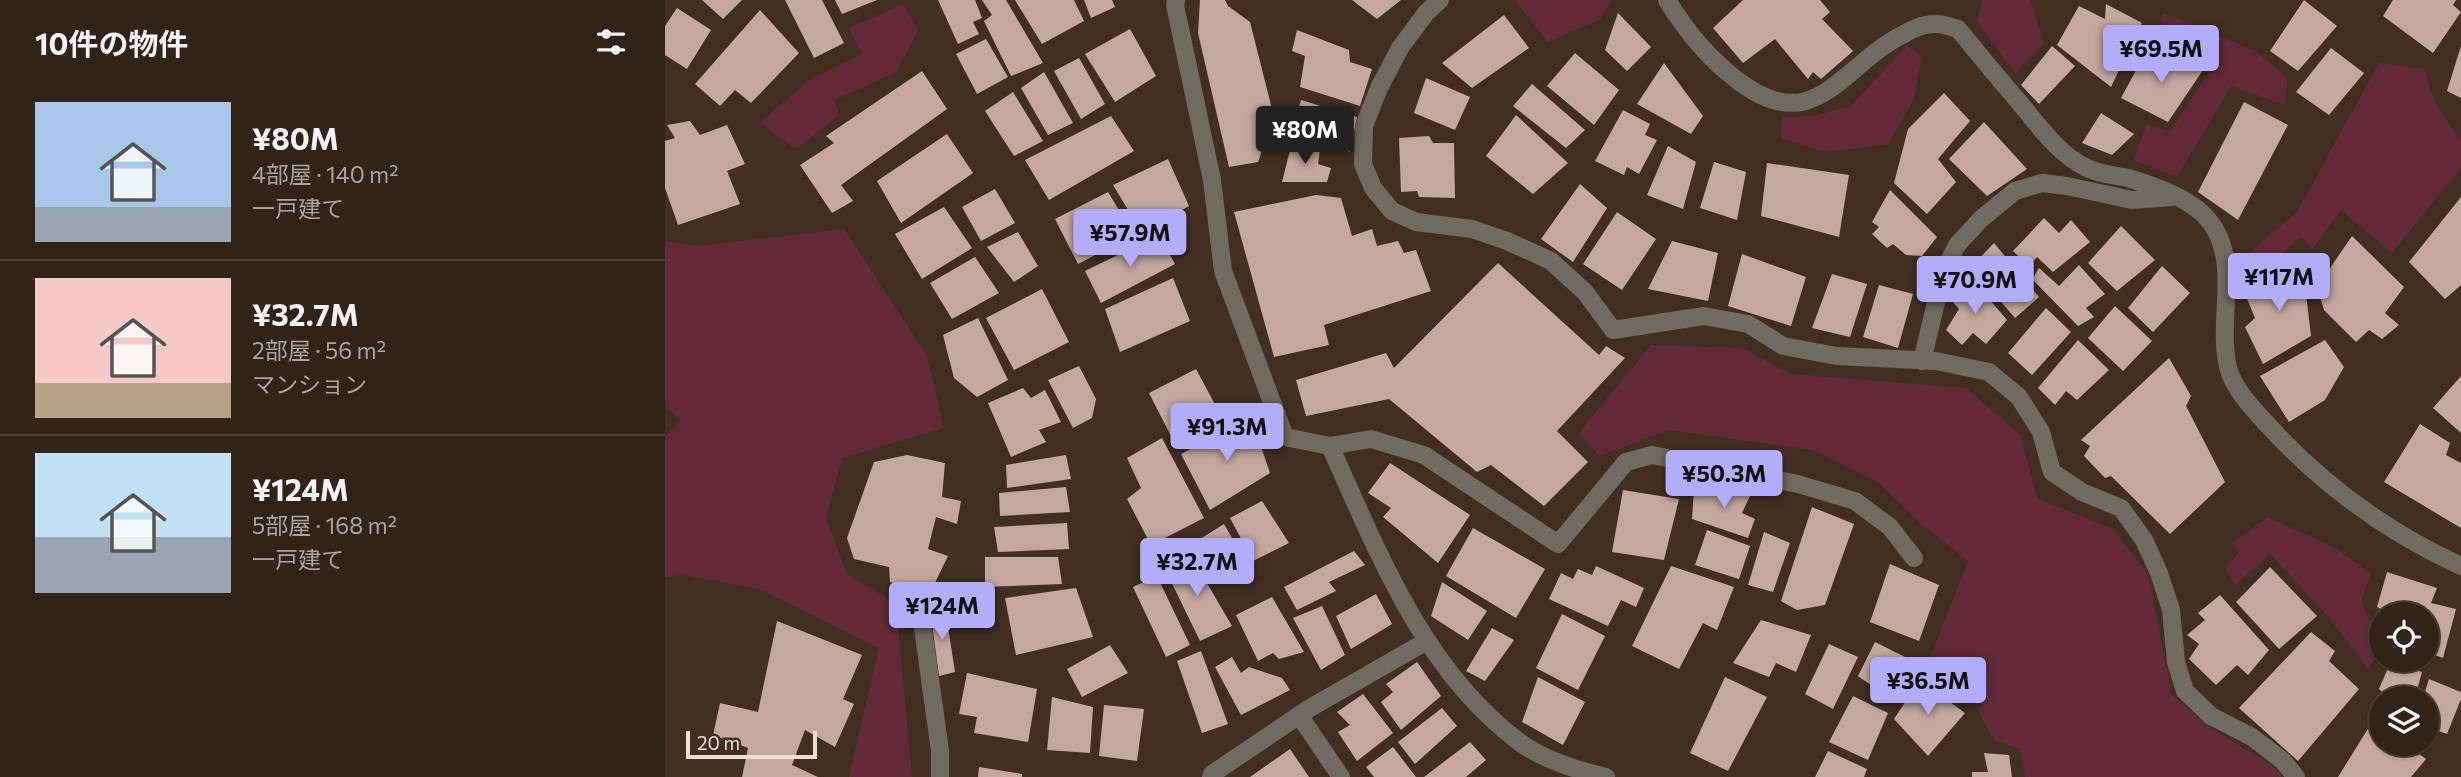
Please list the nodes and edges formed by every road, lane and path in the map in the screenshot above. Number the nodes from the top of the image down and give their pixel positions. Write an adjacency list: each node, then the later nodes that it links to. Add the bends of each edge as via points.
1 (1176, 0): 6 (street, via 1212,180 1223,271 1285,437)
2 (1440, 0): 5 (street, via 1400,48 1364,126 1363,164 1373,188 1392,211 1416,222 1472,229 1551,261 1585,292 1613,330 1704,316 1748,324 1783,346 1837,356)
3 (1667, 0): 4 (street, via 1697,44 1727,72 1750,90 1782,104 1805,102 1831,90 1888,42 1917,26 1958,29 2050,141 2087,169)
4 (2176, 196): 5 (street, via 2132,200 2042,183 2015,191 1957,245 1943,273); 8 (street, via 2203,214 2220,236 2227,269 2224,335 2228,369 2247,402 2323,480 2420,547)
5 (1922, 360): 16 (street, via 1989,372 2019,397 2041,432 2052,472 2082,492 2121,508 2144,540 2159,573 2171,610 2176,662 2185,691 2211,716 2252,737 2283,761)
6 (1330, 446): 7 (street, via 1371,439 1425,455 1557,544 1626,462 1652,455 1798,484 1855,501 1890,527); 10 (street, via 1393,584)
7 (1914, 558)
8 (2461, 566)
9 (921, 614): 12 (street)
10 (1427, 641): 11 (street); 15 (street, via 1477,704 1519,742 1569,768)
11 (1299, 715): 13 (street); 14 (street)
12 (940, 777)
13 (1211, 777)
14 (1341, 777)
15 (1606, 777)
16 (2296, 777)

